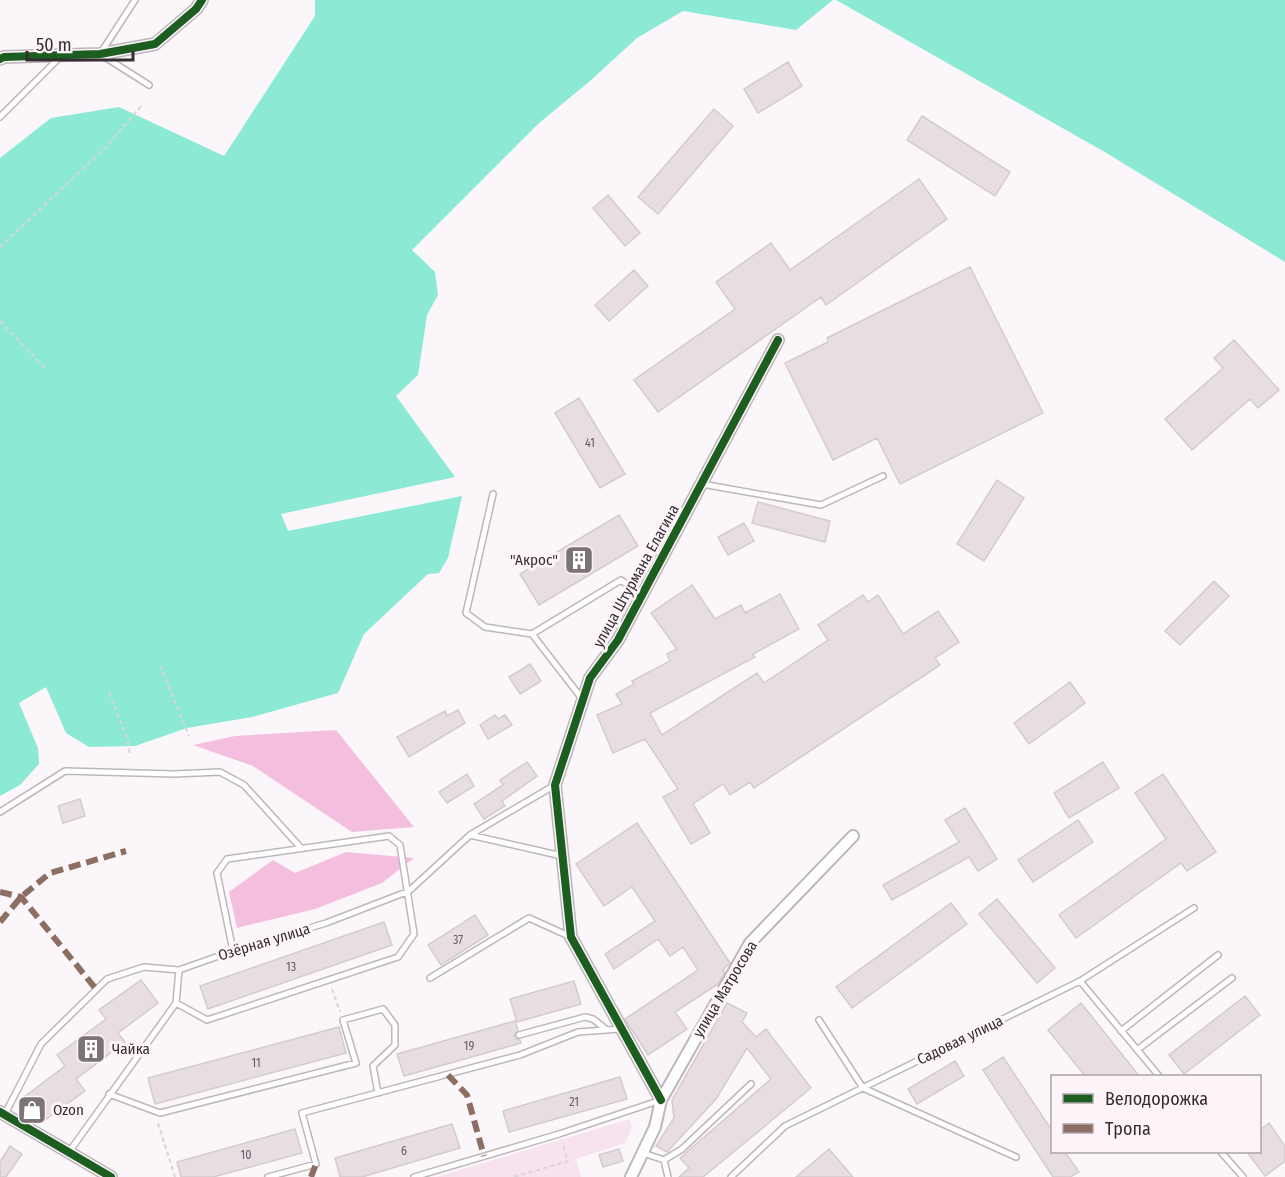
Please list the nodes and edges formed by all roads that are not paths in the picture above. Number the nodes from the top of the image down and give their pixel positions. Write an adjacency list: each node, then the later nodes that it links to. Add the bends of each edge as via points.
1 (135, 0): 3 (lane)
2 (202, 0): 3 (street, via 155,44)
3 (100, 54): 4 (street); 6 (lane)
4 (63, 55): 5 (street); 7 (lane)
5 (0, 59)
6 (149, 85)
7 (0, 117)
8 (778, 340): 10 (street, улица Штурмана Елагина)
9 (883, 476): 10 (lane, via 821,505)
10 (702, 484): 12 (street, улица Штурмана Елагина)
11 (493, 495): 13 (lane, via 466,613 485,627)
12 (642, 596): 13 (lane, via 621,580); 14 (street, улица Штурмана Елагина, via 618,640 590,678)
13 (532, 634): 14 (lane)
14 (583, 700): 15 (street, улица Штурмана Елагина)
15 (555, 785): 17 (lane, Озёрная улица); 20 (street, улица Штурмана Елагина)
16 (0, 812): 19 (lane, via 65,771 220,772 244,785)
17 (470, 835): 20 (lane); 21 (lane, Озёрная улица)
18 (854, 837): 42 (street, улица Матросова, via 750,943)
19 (301, 848): 21 (lane, via 389,836 400,845); 24 (lane, via 227,859 217,873)
20 (562, 856): 23 (street, улица Штурмана Елагина)
21 (409, 891): 24 (lane, Озёрная улица, via 326,923); 30 (lane, via 414,934 398,957 207,1020)
22 (1194, 908): 29 (lane, Садовая улица)
23 (571, 937): 27 (lane, via 529,918); 32 (street, улица Штурмана Елагина)
24 (234, 951): 26 (lane, Озёрная улица)
25 (1218, 955): 34 (lane)
26 (179, 970): 30 (lane); 43 (lane, Озёрная улица, via 144,967 107,979 41,1044)
27 (430, 978)
28 (1232, 978): 36 (lane)
29 (1080, 981): 34 (lane); 39 (lane, Садовая улица)
30 (176, 1003): 41 (lane)
31 (819, 1020): 39 (lane)
32 (620, 1029): 33 (lane); 42 (street, улица Штурмана Елагина)
33 (607, 1030): 35 (lane, via 585,1017); 40 (lane, via 578,1032 520,1055)
34 (1121, 1031): 36 (lane)
35 (519, 1035)
36 (1137, 1050): 37 (lane)
37 (1157, 1075)
38 (751, 1084): 48 (lane)
39 (862, 1088): 47 (lane); 54 (lane, Садовая улица, via 785,1126)
40 (378, 1093): 41 (lane, via 373,1066 395,1045 395,1025 383,1009 343,1020 356,1063 160,1113); 50 (lane, via 302,1113 316,1164)
41 (109, 1094): 44 (lane)
42 (661, 1100): 45 (street, via 655,1127); 51 (lane)
43 (2, 1116): 44 (street)
44 (69, 1152): 49 (street)
45 (643, 1153): 48 (lane); 52 (street)
46 (1222, 1153): 55 (lane)
47 (1016, 1157)
48 (664, 1160): 53 (lane)
49 (111, 1177)
50 (268, 1177)
51 (414, 1177)
52 (632, 1177)
53 (668, 1177)
54 (731, 1177)
55 (1243, 1177)

